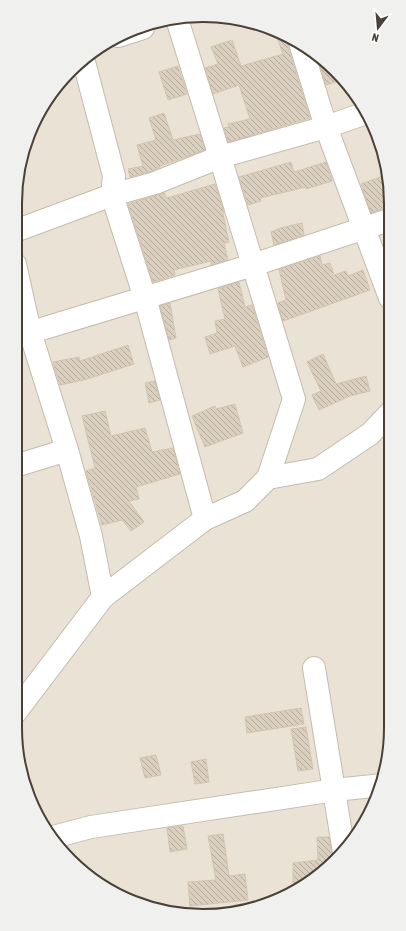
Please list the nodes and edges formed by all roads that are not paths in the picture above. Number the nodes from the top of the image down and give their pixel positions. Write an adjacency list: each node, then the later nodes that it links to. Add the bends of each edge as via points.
1 (179, 24): 6 (street)
2 (303, 52): 5 (street)
3 (85, 66): 7 (street, via 114,176)
4 (361, 115): 5 (street)
5 (326, 127): 6 (street); 10 (street)
6 (220, 157): 7 (street, via 155,183); 11 (street)
7 (112, 195): 9 (street); 13 (street)
8 (384, 222): 10 (street)
9 (22, 228)
10 (364, 228): 11 (street); 12 (street)
11 (253, 265): 13 (street); 18 (street, via 294,399)
12 (384, 282)
13 (145, 298): 14 (street); 19 (street)
14 (22, 335): 16 (street)
15 (384, 419): 18 (street, via 370,434 318,469)
16 (67, 450): 17 (street); 20 (street, via 92,536)
17 (22, 464)
18 (268, 478): 19 (street, via 245,501)
19 (205, 519): 20 (street)
20 (103, 597): 22 (street)
21 (314, 668): 24 (street)
22 (22, 704)
23 (374, 786): 24 (street)
24 (335, 790): 25 (street, via 91,827); 26 (street)
25 (58, 836)
26 (343, 843)

